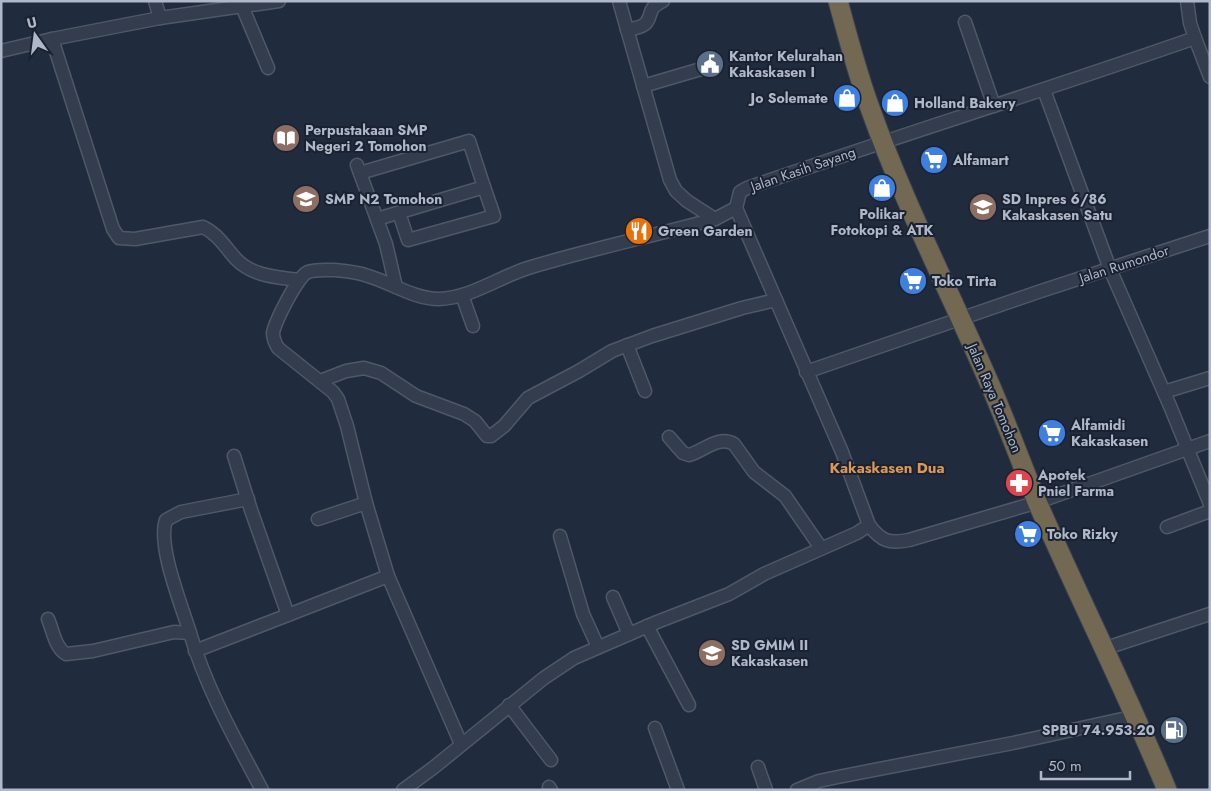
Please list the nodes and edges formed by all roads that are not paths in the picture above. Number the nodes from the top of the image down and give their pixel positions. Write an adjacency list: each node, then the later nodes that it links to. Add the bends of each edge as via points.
1 (155, 1): 8 (street)
2 (279, 1): 7 (street)
3 (619, 1): 10 (street)
4 (663, 1): 10 (street, via 650,11 648,22)
5 (838, 1): 20 (highway, Jalan Raya Tomohon)
6 (1187, 1): 11 (street)
7 (242, 6): 8 (street); 14 (street)
8 (160, 18): 12 (street)
9 (965, 22): 19 (street)
10 (627, 30): 17 (street)
11 (1195, 38): 16 (street); 18 (street, Jalan Kasih Sayang)
12 (52, 39): 13 (street); 28 (street, via 119,238 135,240 203,227 218,236 237,261 249,270)
13 (1, 51)
14 (268, 68)
15 (701, 69): 17 (street)
16 (1210, 77)
17 (643, 86): 25 (street, via 676,191)
18 (1044, 90): 19 (street, Jalan Kasih Sayang); 27 (street)
19 (994, 106): 20 (street, Jalan Kasih Sayang)
20 (882, 141): 22 (street, Jalan Kasih Sayang, via 746,188 740,192); 32 (highway, Jalan Raya Tomohon)
21 (484, 187): 23 (street); 23 (street, via 494,216 408,240); 24 (street, via 469,141 358,169)
22 (736, 208): 25 (street); 31 (street)
23 (399, 212): 24 (street)
24 (377, 219): 29 (street)
25 (715, 219): 30 (street, via 537,265)
26 (1210, 236): 27 (street, Jalan Rumondor)
27 (1110, 269): 32 (street, Jalan Rumondor); 39 (street)
28 (298, 280): 29 (street, via 309,271 328,270 367,275); 37 (street, via 280,316 273,334 274,341 282,353)
29 (396, 287): 30 (street, via 418,296 440,299)
30 (462, 295): 33 (street)
31 (776, 300): 34 (street); 35 (street)
32 (960, 318): 35 (street, Jalan Rumondor); 45 (highway, Jalan Raya Tomohon)
33 (474, 326)
34 (627, 345): 37 (street, via 528,398 491,436 487,436 475,421 464,414 416,396 381,373 364,368); 38 (street)
35 (806, 372): 50 (street, via 842,452)
36 (1210, 378): 39 (street)
37 (320, 381): 46 (street, via 338,399)
38 (645, 391)
39 (1164, 392): 42 (street)
40 (669, 437): 53 (street, via 682,453 689,455 722,441 734,444 754,472 785,496)
41 (1210, 441): 42 (street)
42 (1188, 448): 45 (street); 47 (street)
43 (234, 456): 44 (street)
44 (248, 499): 57 (street); 60 (street, via 181,512 166,520 163,528 167,556)
45 (1038, 502): 50 (street, via 896,542 884,540); 63 (highway, Jalan Raya Tomohon)
46 (366, 503): 49 (street); 54 (street)
47 (1210, 504)
48 (1210, 511): 51 (street)
49 (318, 519)
50 (869, 525): 53 (street)
51 (1167, 527)
52 (560, 536): 62 (street, via 583,614)
53 (821, 548): 59 (street, via 729,594)
54 (388, 576): 57 (street); 69 (street)
55 (613, 597): 61 (street)
56 (1210, 614): 63 (street)
57 (288, 615): 64 (street)
58 (48, 619): 60 (street, via 57,643 66,654 174,632)
59 (647, 626): 61 (street); 66 (street)
60 (190, 633): 64 (street)
61 (629, 634): 62 (street)
62 (598, 647): 65 (street, via 559,667)
63 (1103, 649): 67 (highway, Jalan Raya Tomohon)
64 (195, 651): 72 (street)
65 (510, 705): 69 (street); 70 (street)
66 (689, 705)
67 (1136, 716): 76 (street, via 838,777); 77 (highway, Jalan Raya Tomohon)
68 (654, 728): 74 (street)
69 (461, 744): 73 (street)
70 (551, 760)
71 (758, 767): 75 (street)
72 (262, 790)
73 (403, 790)
74 (678, 790)
75 (766, 790)
76 (797, 790)
77 (1167, 790)

